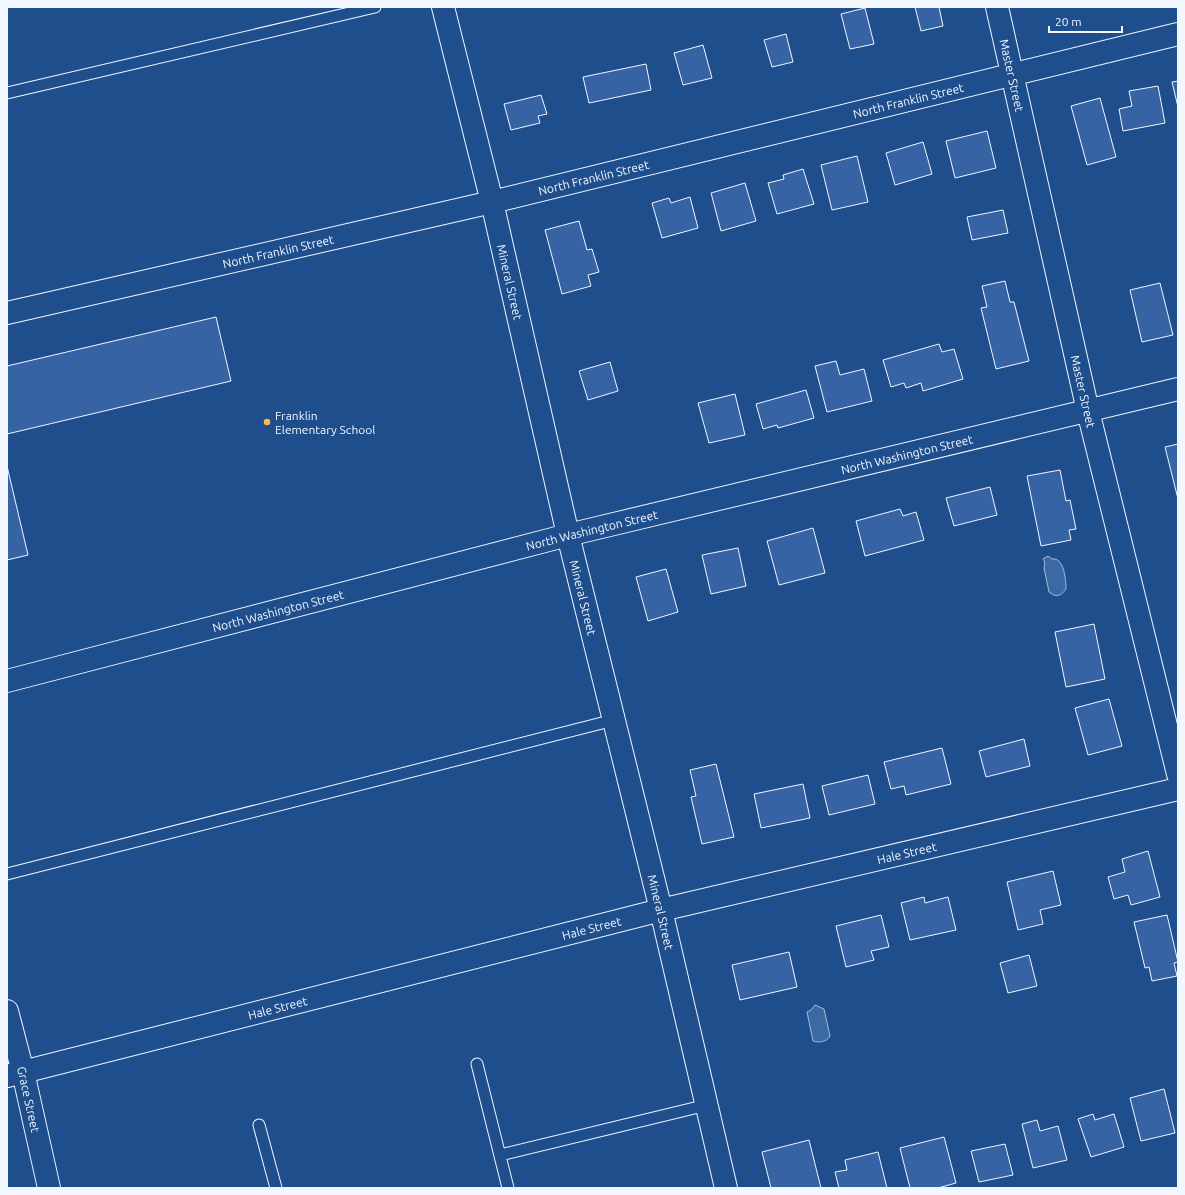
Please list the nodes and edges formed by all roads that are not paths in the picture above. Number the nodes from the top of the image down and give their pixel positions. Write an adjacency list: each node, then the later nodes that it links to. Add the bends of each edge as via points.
1 (375, 7): 6 (lane)
2 (443, 7): 7 (street, Mineral Street)
3 (997, 7): 5 (street, Master Street)
4 (1178, 34): 5 (street, North Franklin Street)
5 (1012, 76): 7 (street, North Franklin Street); 10 (street, Master Street)
6 (7, 93)
7 (492, 202): 8 (street, North Franklin Street); 11 (street, Mineral Street)
8 (7, 313)
9 (1178, 389): 10 (street, North Washington Street)
10 (1088, 411): 11 (street, North Washington Street); 14 (street, Master Street)
11 (568, 535): 12 (street, North Washington Street); 13 (street, Mineral Street)
12 (7, 680)
13 (614, 720): 16 (lane); 17 (street, Mineral Street)
14 (1178, 774)
15 (1178, 788): 17 (street, Hale Street)
16 (7, 874)
17 (661, 910): 20 (street, Hale Street); 21 (street, Mineral Street)
18 (7, 1011): 20 (street, Grace Street)
19 (477, 1064): 23 (lane)
20 (15, 1074): 24 (street, Grace Street)
21 (707, 1105): 23 (lane); 27 (street, Mineral Street)
22 (259, 1125): 25 (lane)
23 (500, 1155): 26 (lane)
24 (49, 1188)
25 (276, 1188)
26 (508, 1188)
27 (726, 1188)

